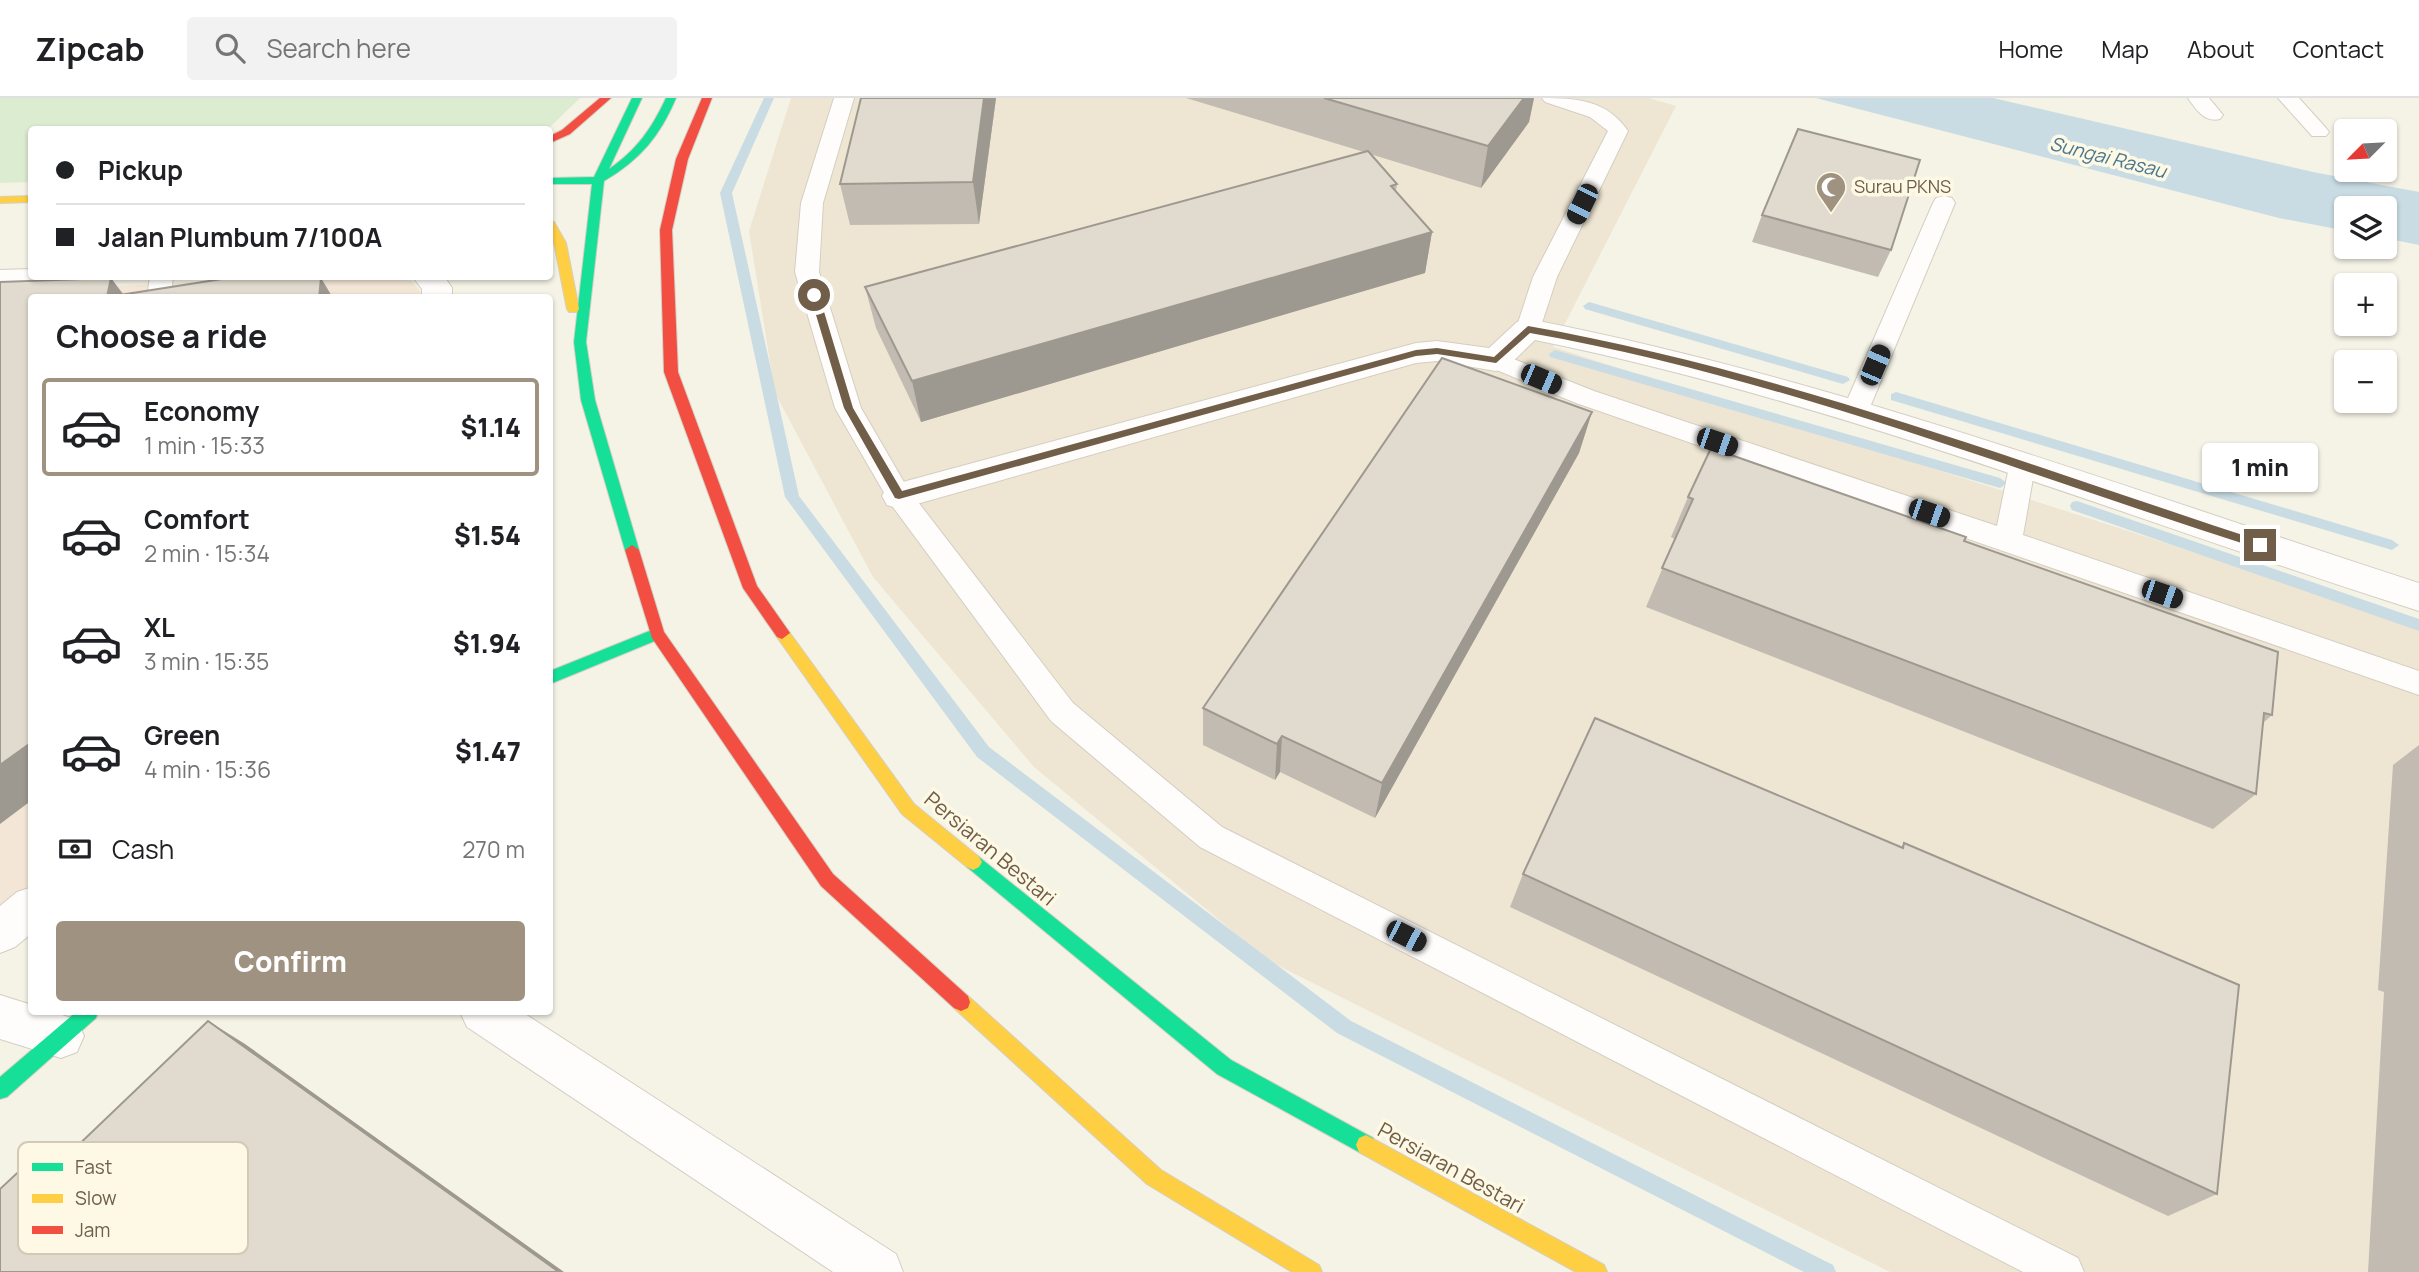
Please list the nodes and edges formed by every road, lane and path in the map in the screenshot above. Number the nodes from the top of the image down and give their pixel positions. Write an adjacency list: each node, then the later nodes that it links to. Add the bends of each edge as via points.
1 (606, 98): 11 (main road)
2 (638, 98): 12 (main road)
3 (671, 98): 12 (main road, via 657,133 633,162)
4 (707, 98): 39 (main road, Persiaran Bestari, via 682,159 666,230 671,372 750,588 908,810 1224,1067)
5 (844, 98): 25 (lane, via 812,203 807,272 848,408)
6 (1552, 98): 20 (lane, via 1595,110 1612,120 1618,131 1545,277)
7 (2198, 98): 9 (lane)
8 (2288, 98): 10 (lane)
9 (2213, 116)
10 (2319, 132)
11 (553, 138)
12 (598, 180): 13 (main road); 21 (main road)
13 (553, 181)
14 (28, 199): 15 (main road)
15 (0, 200)
16 (1944, 203): 23 (lane)
17 (553, 231): 21 (main road)
18 (28, 278): 19 (street)
19 (0, 279)
20 (1528, 329): 22 (street); 23 (street, via 1676,360)
21 (580, 342): 28 (main road, via 588,400)
22 (1496, 360): 25 (street, via 1437,351 1416,353); 26 (lane, via 1585,397)
23 (1855, 412): 24 (street)
24 (2022, 467): 26 (lane); 27 (street)
25 (899, 496): 40 (lane, via 1062,712 1211,837)
26 (2008, 540): 30 (lane)
27 (2419, 597)
28 (657, 634): 29 (main road); 38 (main road, via 827,880 1154,1177)
29 (553, 677)
30 (2419, 683)
31 (28, 909): 32 (street)
32 (0, 933)
33 (488, 1015): 37 (street)
34 (0, 1017): 35 (street)
35 (75, 1024): 36 (main road)
36 (0, 1090)
37 (877, 1272)
38 (1312, 1272)
39 (1597, 1272)
40 (2064, 1272)

